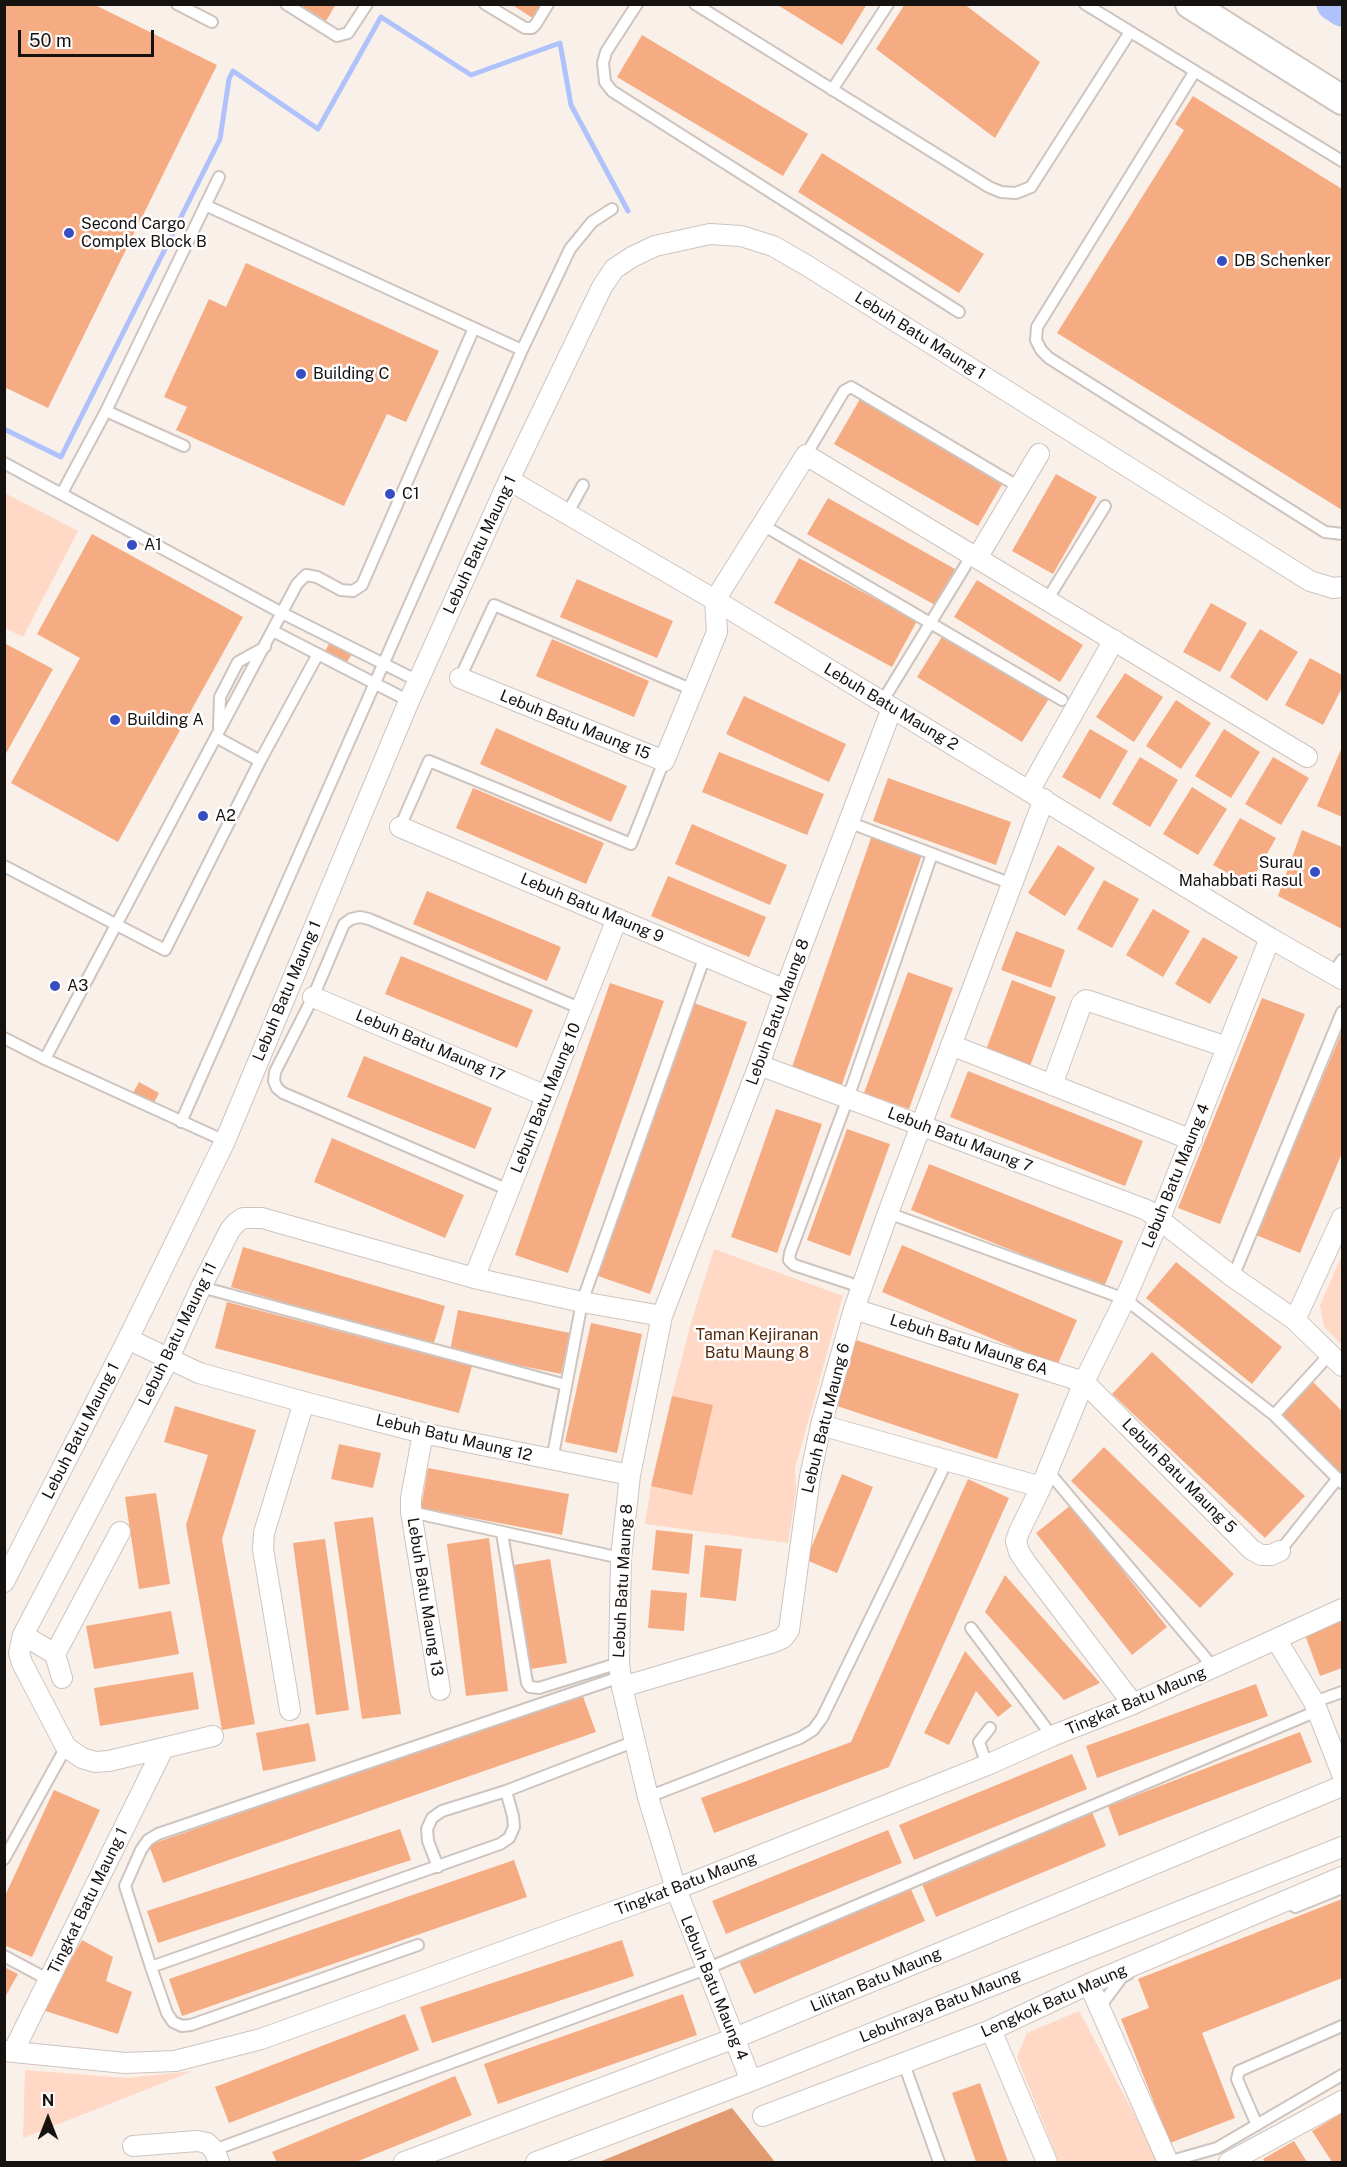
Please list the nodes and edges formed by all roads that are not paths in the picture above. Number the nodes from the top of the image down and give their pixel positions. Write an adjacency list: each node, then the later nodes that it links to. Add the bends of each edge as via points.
1 (177, 4): 11 (lane)
2 (286, 4): 3 (lane, via 338,36 348,33)
3 (367, 4)
4 (485, 4): 5 (lane, via 525,28 537,24)
5 (548, 4)
6 (637, 4): 20 (lane, via 606,52 605,82 612,91)
7 (695, 4): 14 (lane)
8 (888, 4): 14 (lane)
9 (1085, 4): 12 (lane)
10 (1190, 4): 15 (street)
11 (212, 22)
12 (1130, 33): 13 (lane); 14 (lane, via 1030,187 1016,193 989,188)
13 (1195, 71): 16 (lane); 35 (lane, via 1038,327 1036,340 1049,358 1325,532)
14 (832, 90)
15 (1342, 100)
16 (1342, 161)
17 (219, 177): 18 (lane)
18 (205, 206): 21 (lane); 23 (lane)
19 (612, 208): 22 (lane, via 592,222 570,249)
20 (959, 312)
21 (474, 328): 22 (lane); 40 (lane, via 362,585 353,591 341,590 306,575)
22 (522, 350): 46 (lane)
23 (106, 411): 24 (lane); 31 (lane)
24 (184, 446)
25 (1039, 454): 30 (street)
26 (806, 455): 30 (lane, via 844,390 851,387); 34 (street); 36 (street)
27 (4, 463): 31 (lane)
28 (509, 480): 33 (street, Lebuh Batu Maung 2); 37 (street, Lebuh Batu Maung 1, via 614,269 655,246 710,234 741,236 773,246 806,265 1310,581); 48 (street, Lebuh Batu Maung 1)
29 (583, 485): 33 (lane)
30 (1019, 487): 36 (street)
31 (62, 493): 40 (lane)
32 (1105, 506): 39 (lane)
33 (567, 514): 38 (street, Lebuh Batu Maung 2)
34 (761, 524): 38 (street); 41 (lane)
35 (1342, 534)
36 (975, 556): 39 (street); 41 (lane)
37 (1342, 587)
38 (715, 600): 50 (street, Lebuh Batu Maung 15, via 717,632); 53 (street, Lebuh Batu Maung 2)
39 (1047, 600): 43 (street)
40 (282, 613): 42 (lane); 46 (lane)
41 (931, 623): 52 (lane); 53 (lane)
42 (273, 631): 44 (lane); 45 (lane)
43 (1114, 640): 55 (street); 58 (street, Lebuh Batu Maung 6)
44 (265, 647): 54 (lane); 54 (lane, via 238,662 220,697)
45 (318, 654): 49 (lane); 56 (lane)
46 (383, 664): 48 (lane); 49 (lane)
47 (460, 678): 50 (lane, via 494,605); 57 (street, Lebuh Batu Maung 15)
48 (418, 681): 51 (street, Lebuh Batu Maung 1)
49 (375, 682): 51 (lane); 81 (lane)
50 (693, 690): 57 (street, Lebuh Batu Maung 15)
51 (409, 700): 84 (street, Lebuh Batu Maung 1)
52 (1062, 700)
53 (887, 705): 58 (street, Lebuh Batu Maung 2); 59 (street, Lebuh Batu Maung 8)
54 (218, 734): 56 (lane); 65 (lane)
55 (1307, 757)
56 (260, 762): 65 (lane, via 165,950)
57 (664, 762): 60 (lane, via 631,844 429,761)
58 (1036, 795): 63 (street, Lebuh Batu Maung 6); 66 (street, Lebuh Batu Maung 2)
59 (848, 822): 61 (lane); 69 (street, Lebuh Batu Maung 8)
60 (400, 827): 64 (street, Lebuh Batu Maung 9)
61 (932, 854): 63 (lane); 80 (lane)
62 (4, 866): 65 (lane)
63 (1012, 884): 74 (street, Lebuh Batu Maung 6)
64 (617, 919): 67 (street, Lebuh Batu Maung 9); 71 (street, Lebuh Batu Maung 10)
65 (116, 925): 76 (lane)
66 (1270, 938): 68 (street); 75 (street, Lebuh Batu Maung 4)
67 (705, 956): 69 (street, Lebuh Batu Maung 9); 94 (lane)
68 (1340, 971)
69 (785, 990): 77 (street, Lebuh Batu Maung 8)
70 (313, 997): 71 (lane, via 344,924 360,917); 79 (street, Lebuh Batu Maung 17); 85 (lane, via 275,1072 277,1088)
71 (582, 1009): 79 (street, Lebuh Batu Maung 10)
72 (1342, 1012): 89 (lane)
73 (4, 1038): 76 (lane)
74 (951, 1045): 78 (street); 82 (street, Lebuh Batu Maung 6)
75 (1227, 1047): 78 (street, via 1086,1000); 83 (street, Lebuh Batu Maung 4)
76 (45, 1059): 81 (lane)
77 (759, 1065): 80 (street, Lebuh Batu Maung 7); 96 (street, Lebuh Batu Maung 8)
78 (1052, 1085): 83 (street)
79 (546, 1096): 85 (street, Lebuh Batu Maung 10)
80 (848, 1098): 82 (street, Lebuh Batu Maung 7); 92 (lane, via 789,1260)
81 (181, 1122): 84 (lane)
82 (920, 1125): 86 (street, Lebuh Batu Maung 6); 87 (street, Lebuh Batu Maung 7)
83 (1192, 1140): 87 (street, Lebuh Batu Maung 4)
84 (225, 1141): 98 (street, Lebuh Batu Maung 1)
85 (509, 1190): 90 (street, Lebuh Batu Maung 10)
86 (888, 1213): 92 (street, Lebuh Batu Maung 6); 93 (lane)
87 (1160, 1218): 89 (street, Lebuh Batu Maung 7); 93 (street, Lebuh Batu Maung 4)
88 (1342, 1218): 97 (street)
89 (1233, 1277): 97 (street, Lebuh Batu Maung 7)
90 (474, 1278): 91 (street, Lebuh Batu Maung 11, via 253,1216 243,1218 230,1230); 94 (street, Lebuh Batu Maung 11)
91 (201, 1287): 99 (street, Lebuh Batu Maung 11); 102 (lane)
92 (861, 1287): 95 (street, Lebuh Batu Maung 6)
93 (1125, 1299): 101 (street, Lebuh Batu Maung 4); 104 (lane)
94 (582, 1302): 96 (street, Lebuh Batu Maung 11); 102 (lane)
95 (854, 1309): 101 (street, Lebuh Batu Maung 6A); 105 (street, Lebuh Batu Maung 6)
96 (662, 1316): 109 (street)
97 (1295, 1320): 100 (street, Lebuh Batu Maung 7)
98 (128, 1339): 99 (street, Lebuh Batu Maung 12); 117 (street, Lebuh Batu Maung 1)
99 (168, 1360): 103 (street, Lebuh Batu Maung 12, via 199,1373); 120 (street, Lebuh Batu Maung 11)
100 (1336, 1360): 104 (lane)
101 (1084, 1382): 110 (street, Lebuh Batu Maung 4); 115 (street, Lebuh Batu Maung 5, via 1252,1550 1261,1555)
102 (566, 1385): 107 (lane)
103 (304, 1402): 106 (street, Lebuh Batu Maung 12); 130 (street, via 264,1533 263,1549)
104 (1274, 1415): 111 (lane)
105 (821, 1425): 108 (street); 124 (street, Lebuh Batu Maung 6, via 789,1630 783,1638)
106 (423, 1433): 107 (street, Lebuh Batu Maung 12); 112 (street, Lebuh Batu Maung 13)
107 (552, 1460): 109 (street, Lebuh Batu Maung 12)
108 (946, 1461): 110 (street); 141 (lane, via 813,1730)
109 (630, 1475): 116 (street, Lebuh Batu Maung 8)
110 (1044, 1478): 123 (lane); 128 (street, Lebuh Batu Maung 4, via 1018,1532 1019,1552)
111 (1340, 1480): 115 (lane)
112 (411, 1512): 114 (lane); 126 (street, Lebuh Batu Maung 13)
113 (120, 1532): 122 (street)
114 (502, 1533): 116 (lane); 124 (lane, via 530,1687)
115 (1280, 1551)
116 (621, 1558): 124 (street, Lebuh Batu Maung 8)
117 (4, 1582)
118 (1342, 1609): 121 (street, Tingkat Batu Maung)
119 (971, 1628): 133 (lane)
120 (23, 1635): 122 (street); 135 (street, Lebuh Batu Maung 11, via 19,1653 22,1664)
121 (1276, 1639): 123 (street, Tingkat Batu Maung); 129 (street)
122 (55, 1654): 125 (street)
123 (1214, 1668): 128 (street, Tingkat Batu Maung)
124 (620, 1676): 134 (street, Lebuh Batu Maung 4); 150 (lane, via 148,1840 125,1886)
125 (62, 1678)
126 (440, 1690)
127 (1342, 1692): 129 (lane)
128 (1133, 1704): 133 (street, Tingkat Batu Maung)
129 (1315, 1706): 138 (street); 151 (lane)
130 (290, 1710)
131 (990, 1728): 137 (lane, via 979,1742)
132 (213, 1736): 136 (street)
133 (1052, 1736): 137 (street, Tingkat Batu Maung)
134 (633, 1742): 140 (lane); 141 (street, Lebuh Batu Maung 4)
135 (66, 1747): 136 (street, via 95,1762); 143 (lane)
136 (164, 1749): 152 (street, Tingkat Batu Maung 1)
137 (987, 1765): 147 (street, Tingkat Batu Maung)
138 (1342, 1774)
139 (1342, 1786): 157 (street, Lilitan Batu Maung)
140 (506, 1791): 144 (lane, via 514,1827 509,1838); 144 (lane, via 442,1811 432,1818 427,1829 428,1841)
141 (648, 1797): 147 (street, Lebuh Batu Maung 4)
142 (1342, 1847): 161 (street, Lebuhraya Batu Maung)
143 (4, 1859)
144 (438, 1868): 150 (lane)
145 (1342, 1877): 153 (street, Lengkok Batu Maung)
146 (1342, 1888): 154 (lane, via 1122,1977)
147 (676, 1889): 151 (street, Lebuh Batu Maung 4); 158 (street, Tingkat Batu Maung, via 261,2039 175,2061 125,2063)
148 (418, 1945): 150 (lane, via 182,2026 167,2013)
149 (4, 1956): 152 (lane)
150 (151, 1967)
151 (706, 1969): 157 (street, Lebuh Batu Maung 4); 166 (lane)
152 (49, 1980): 158 (street, Tingkat Batu Maung 1)
153 (1089, 1984): 154 (street); 156 (street, Lengkok Batu Maung)
154 (1099, 2008): 167 (street)
155 (1342, 2026): 164 (lane, via 1239,2071 1237,2079)
156 (991, 2030): 159 (street, Lengkok Batu Maung); 171 (street)
157 (735, 2038): 161 (street, Lebuh Batu Maung 4); 168 (street, Lilitan Batu Maung)
158 (9, 2052)
159 (904, 2064): 163 (street, Lengkok Batu Maung); 170 (lane)
160 (1342, 2075): 164 (lane)
161 (751, 2081): 169 (street, Lebuhraya Batu Maung)
162 (1342, 2101): 172 (street)
163 (763, 2116)
164 (1257, 2125): 167 (lane, via 1217,2148)
165 (133, 2146): 166 (street, via 197,2141 207,2143)
166 (216, 2156)
167 (1168, 2162)
168 (404, 2163)
169 (536, 2163)
170 (939, 2163)
171 (1047, 2163)
172 (1229, 2163)

